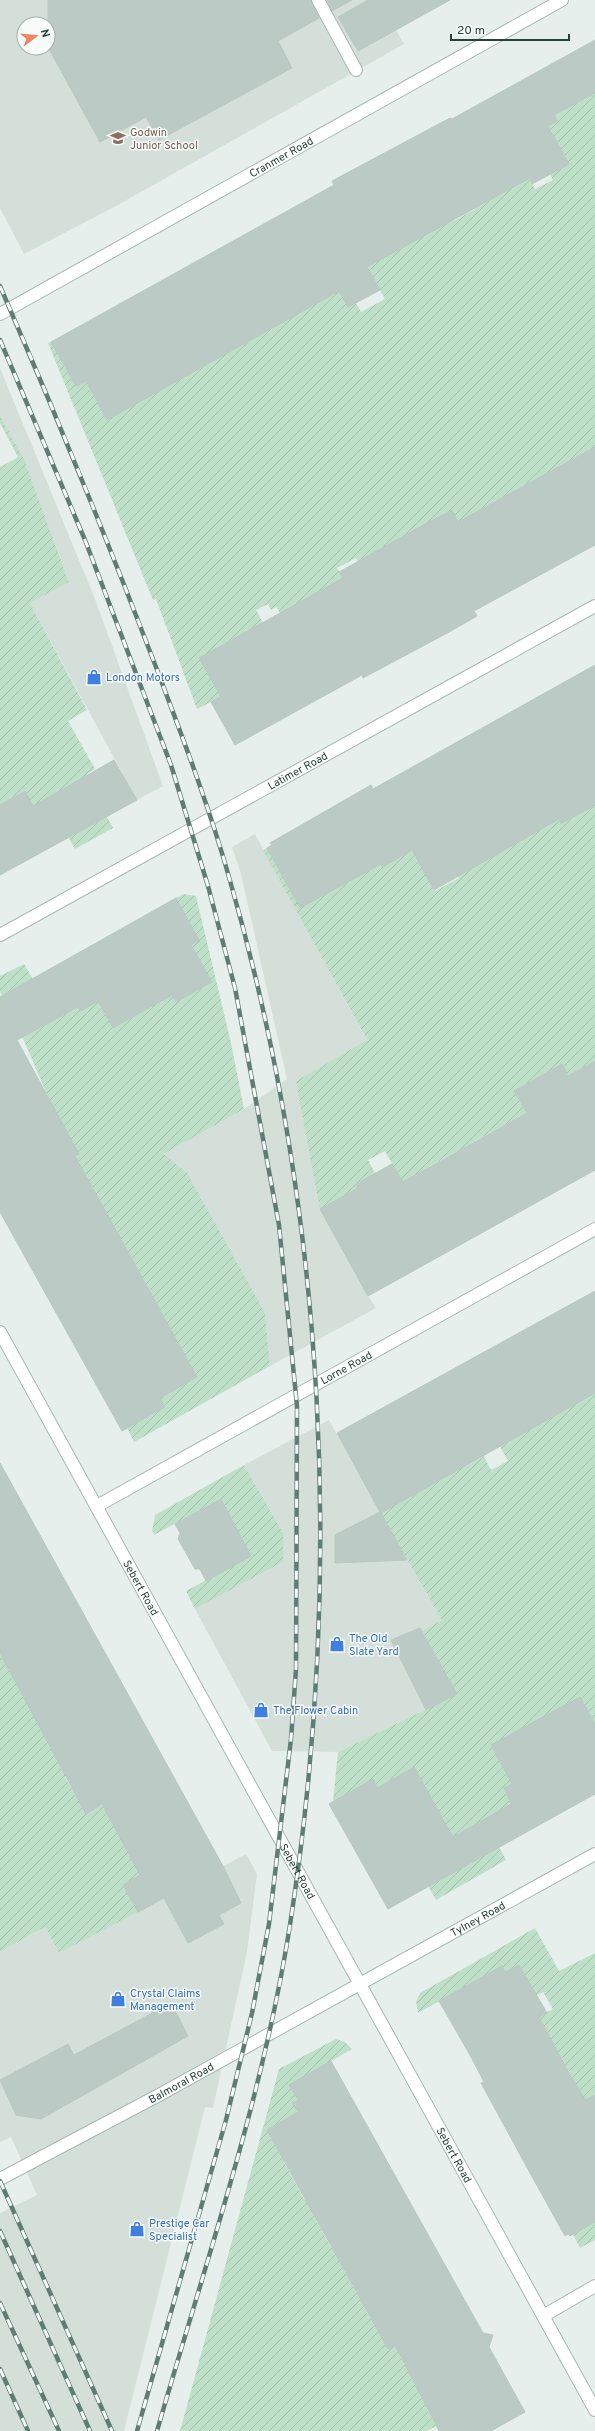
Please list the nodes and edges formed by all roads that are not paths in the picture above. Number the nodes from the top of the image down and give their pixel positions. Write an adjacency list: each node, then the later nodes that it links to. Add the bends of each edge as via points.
1 (318, 0): 3 (street)
2 (562, 0): 4 (street, Cranmer Road)
3 (356, 70)
4 (0, 314)
5 (595, 606): 6 (street, Latimer Road)
6 (0, 935)
7 (595, 1229): 9 (street, Lorne Road)
8 (0, 1332): 9 (street, Sebert Road)
9 (97, 1506): 11 (street, Sebert Road)
10 (595, 1854): 11 (street, Tylney Road)
11 (360, 1984): 12 (street, Balmoral Road); 14 (street, Sebert Road)
12 (0, 2179)
13 (595, 2286): 14 (street)
14 (543, 2316): 15 (street, Sebert Road)
15 (595, 2410)

